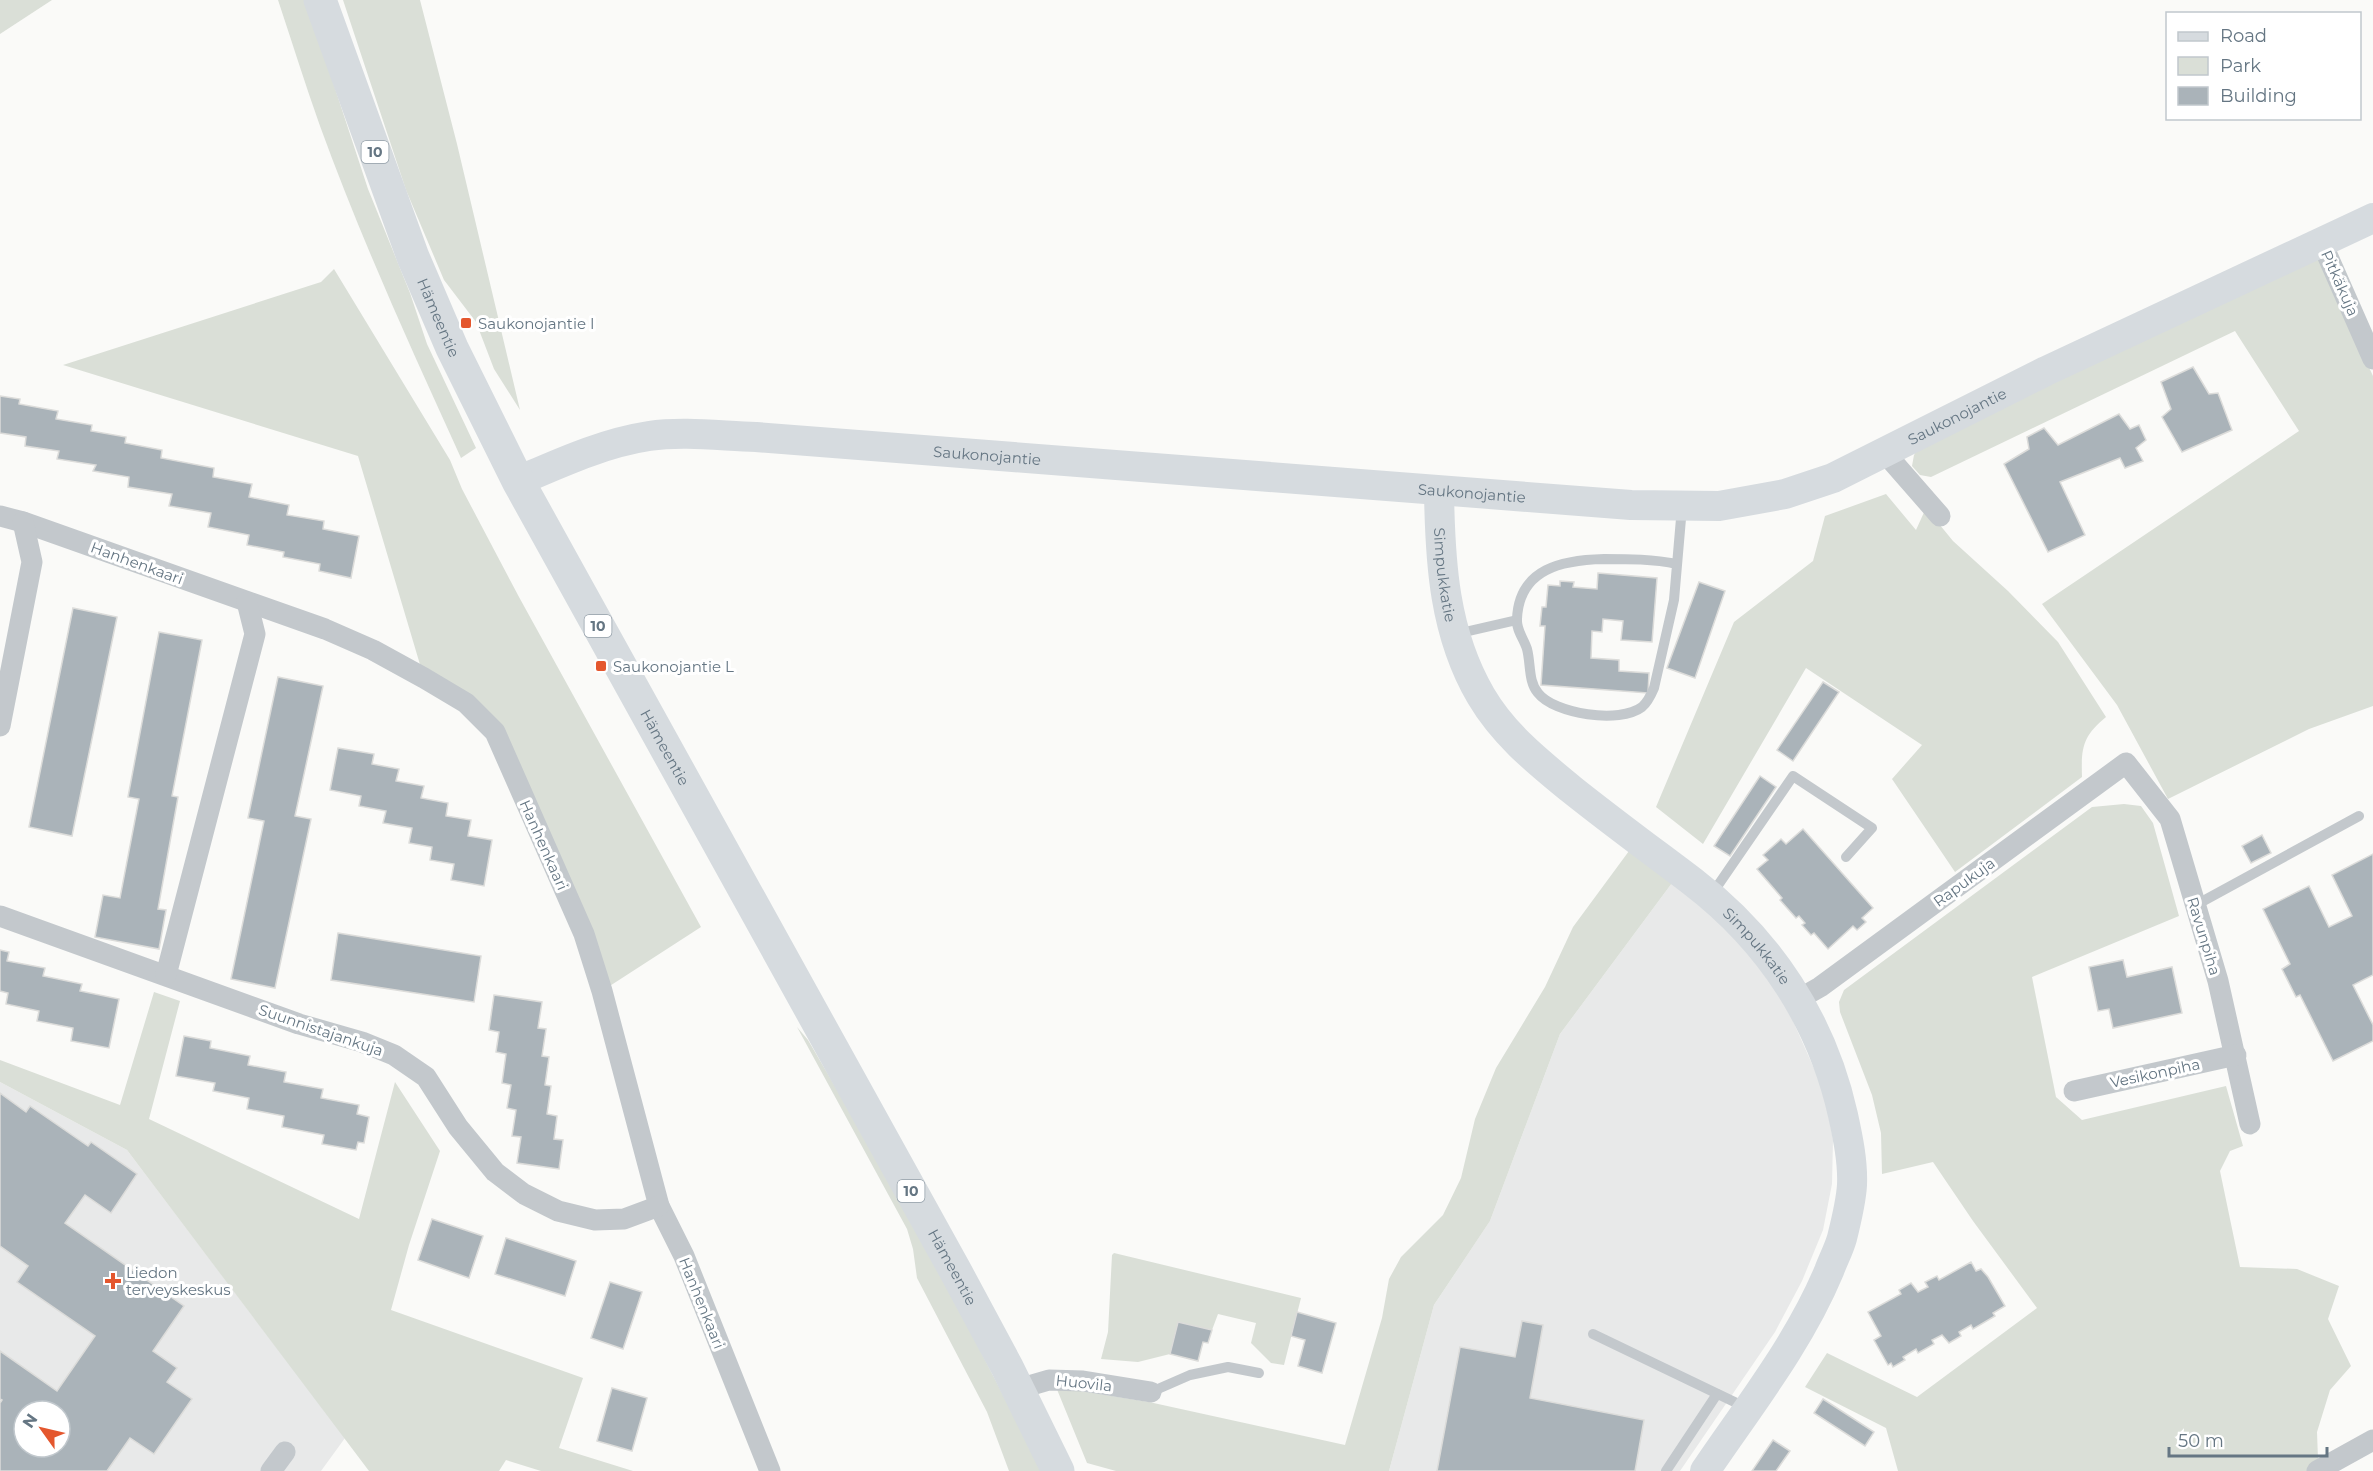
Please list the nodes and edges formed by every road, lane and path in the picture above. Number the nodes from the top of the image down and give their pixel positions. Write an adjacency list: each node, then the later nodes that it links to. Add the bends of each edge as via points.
1 (320, 0): 6 (highway, Hämeentie / 10, via 413,257)
2 (2373, 218): 3 (street, Saukonojantie)
3 (2321, 241): 4 (street, Pitkäkuja); 5 (street, Saukonojantie, via 2046,371)
4 (2373, 359)
5 (1885, 453): 8 (street, Saukonojantie, via 1833,478 1785,494 1719,506); 10 (street)
6 (518, 481): 7 (street, Saukonojantie, via 575,456 616,444 682,434); 31 (highway, Hämeentie / 10)
7 (1438, 491): 8 (street, Saukonojantie); 15 (street, Simpukkatie, via 1441,558)
8 (1682, 507): 12 (lane)
9 (0, 516): 11 (street, Hanhenkaari)
10 (1940, 516)
11 (23, 522): 13 (street, Hanhenkaari); 16 (street, via 32,562)
12 (1677, 564): 14 (lane, via 1632,558 1562,562 1530,582 1520,601); 14 (lane, via 1674,600 1654,688 1641,708 1629,713 1582,714 1544,699 1536,692)
13 (247, 602): 23 (street, via 255,634); 28 (street, Hanhenkaari, via 373,650 466,704 495,732 584,934)
14 (1517, 620): 15 (lane)
15 (1454, 634): 20 (street, Simpukkatie, via 1480,694 1518,744)
16 (0, 726)
17 (2126, 763): 21 (street, Ravunpiha, via 2170,819); 24 (street, Rapukuja)
18 (2359, 816): 21 (lane)
19 (1846, 857): 20 (lane, via 1872,828 1793,776)
20 (1711, 897): 24 (street, Simpukkatie, via 1770,957)
21 (2194, 906): 25 (street, Ravunpiha)
22 (0, 916): 23 (street, Suunnistajankuja)
23 (166, 975): 28 (street, Suunnistajankuja, via 394,1055 426,1077 458,1127 495,1172 524,1194 558,1211 595,1220 624,1219)
24 (1799, 999): 34 (street, Simpukkatie, via 1836,1083 1849,1142 1852,1186 1842,1240 1821,1290)
25 (2236, 1055): 26 (street, Vesikonpiha); 27 (street, Ravunpiha)
26 (2074, 1091)
27 (2250, 1124)
28 (659, 1206): 38 (street, Hanhenkaari, via 684,1256)
29 (1593, 1334): 33 (lane)
30 (1259, 1373): 32 (lane, via 1228,1367 1190,1376)
31 (1018, 1389): 32 (street, Huovila, via 1049,1380); 39 (highway, Hämeentie / 10)
32 (1151, 1392)
33 (1717, 1394): 34 (lane); 40 (lane)
34 (1748, 1409): 41 (street, Simpukkatie)
35 (2373, 1440): 42 (street)
36 (285, 1452): 37 (street)
37 (271, 1471)
38 (770, 1471)
39 (1058, 1471)
40 (1666, 1471)
41 (1705, 1471)
42 (2317, 1471)

